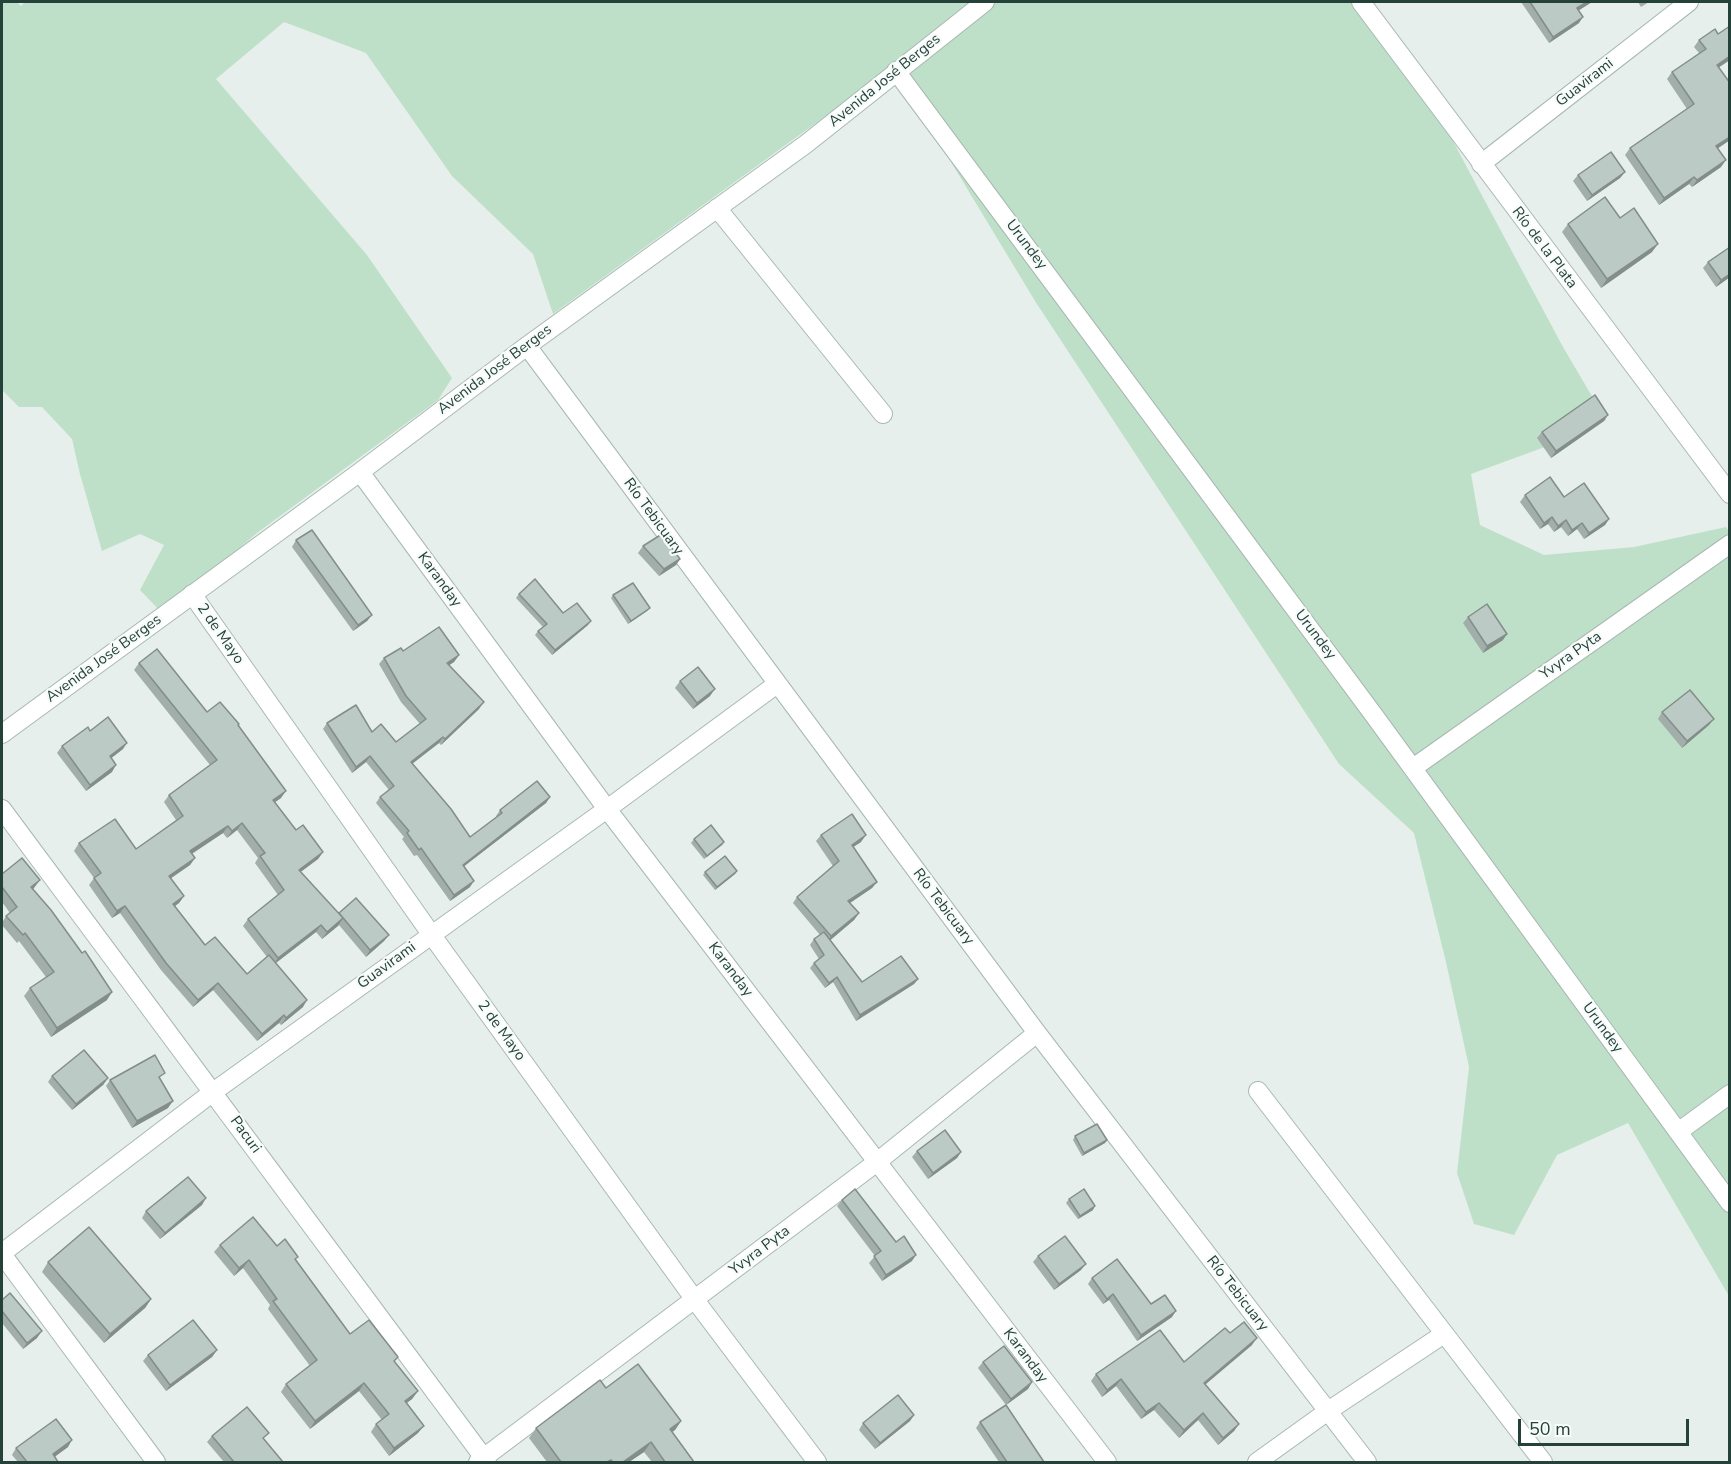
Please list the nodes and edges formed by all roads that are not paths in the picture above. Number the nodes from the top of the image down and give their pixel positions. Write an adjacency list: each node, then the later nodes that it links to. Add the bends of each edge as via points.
1 (985, 2): 4 (street, Avenida José Berges)
2 (1361, 2): 5 (street, Río de la Plata)
3 (1689, 2): 5 (street, Guavirami)
4 (896, 71): 6 (street, Avenida José Berges, via 806,144); 15 (street, Urundey)
5 (1481, 164): 10 (street, Río de la Plata)
6 (717, 208): 7 (street, Avenida José Berges); 8 (street)
7 (527, 346): 9 (street, Avenida José Berges); 13 (street, Río Tebicuary)
8 (883, 414)
9 (360, 472): 12 (street, Avenida José Berges); 17 (street, Karanday)
10 (1730, 494)
11 (1730, 544): 15 (street, Yvyra Pyta)
12 (192, 594): 14 (street, Avenida José Berges); 18 (street, 2 de Mayo)
13 (777, 684): 17 (street, Guavirami); 19 (street, Río Tebicuary)
14 (2, 735)
15 (1413, 768): 23 (street, Urundey)
16 (2, 809): 21 (street, Pacuri)
17 (607, 809): 18 (street, Guavirami); 24 (street, Karanday)
18 (431, 934): 21 (street, Guavirami); 27 (street, 2 de Mayo)
19 (1037, 1033): 24 (street, Yvyra Pyta); 29 (street, Río Tebicuary)
20 (1258, 1091): 28 (street)
21 (213, 1092): 26 (street, Guavirami); 30 (street, Pacuri)
22 (1730, 1094): 23 (street)
23 (1678, 1132): 25 (street, Urundey)
24 (877, 1162): 27 (street, Yvyra Pyta); 33 (street, Karanday)
25 (1730, 1203)
26 (2, 1253): 31 (street)
27 (695, 1300): 30 (street, Yvyra Pyta); 32 (street, 2 de Mayo)
28 (1444, 1334): 29 (street); 36 (street)
29 (1328, 1412): 34 (street); 35 (street, Río Tebicuary)
30 (483, 1461)
31 (156, 1462)
32 (817, 1462)
33 (1107, 1462)
34 (1257, 1462)
35 (1367, 1462)
36 (1543, 1462)

